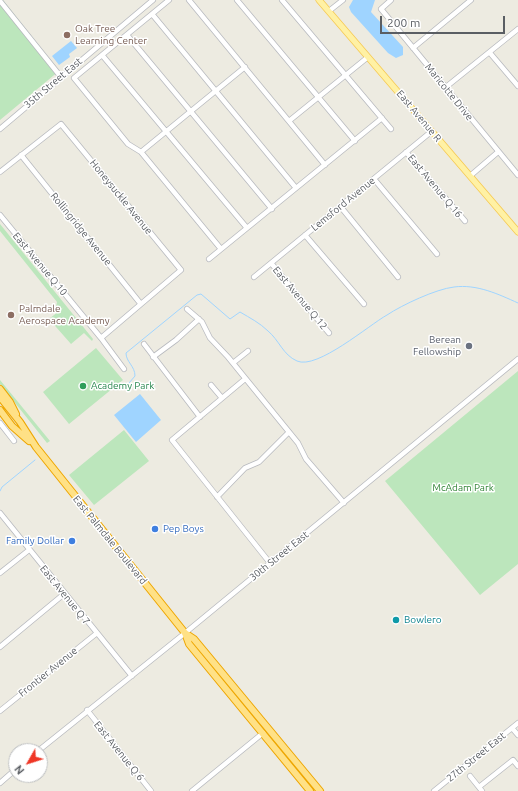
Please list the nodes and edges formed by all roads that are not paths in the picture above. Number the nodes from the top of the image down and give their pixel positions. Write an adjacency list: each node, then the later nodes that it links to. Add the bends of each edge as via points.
1 (153, 0): 21 (street, 35th Street East)
2 (169, 0): 12 (street)
3 (189, 0): 19 (street)
4 (237, 0): 25 (street)
5 (282, 0): 20 (street)
6 (319, 0): 11 (main road, East Avenue R)
7 (343, 0): 11 (street)
8 (391, 0): 15 (street, Maricotte Drive, via 381,9)
9 (471, 0): 15 (street)
10 (0, 1): 21 (street)
11 (329, 11): 18 (main road, East Avenue R)
12 (152, 14): 14 (street); 24 (street)
13 (518, 29): 16 (street)
14 (127, 35): 17 (street); 26 (street)
15 (413, 48): 23 (street, Maricotte Drive)
16 (490, 53): 22 (street); 23 (street)
17 (102, 55): 34 (street); 36 (street, via 74,78 128,144)
18 (368, 57): 20 (street); 33 (main road, East Avenue R)
19 (245, 67): 24 (street); 29 (street)
20 (346, 75): 25 (street); 27 (street)
21 (60, 76): 28 (street, 35th Street East)
22 (518, 86)
23 (446, 87): 38 (street, Maricotte Drive)
24 (216, 91): 26 (street); 45 (street)
25 (319, 97): 29 (street); 35 (street)
26 (190, 111): 34 (street); 47 (street)
27 (382, 118): 32 (street); 35 (street)
28 (9, 120): 30 (street, 35th Street East); 31 (street, 35th Street East)
29 (289, 121): 40 (street)
30 (0, 126)
31 (0, 129)
32 (391, 129)
33 (432, 131): 37 (street, Lemsford Avenue); 43 (main road, East Avenue R)
34 (166, 132): 36 (street); 50 (street)
35 (355, 141): 40 (street)
36 (141, 152): 53 (street)
37 (406, 152): 44 (street, Lemsford Avenue); 49 (street, East Avenue Q 16)
38 (498, 152): 42 (street, Maricotte Drive); 43 (street)
39 (21, 155): 41 (street); 59 (street, Rollingridge Avenue); 59 (street, Honeysuckle Avenue, via 61,124 181,270)
40 (325, 165): 45 (street)
41 (0, 172)
42 (518, 175)
43 (470, 176): 51 (main road, East Avenue R)
44 (374, 179): 46 (street, Lemsford Avenue); 54 (street)
45 (296, 188): 47 (street)
46 (340, 206): 52 (street, Lemsford Avenue); 58 (street)
47 (272, 209): 50 (street)
48 (0, 215): 64 (street, East Avenue Q 10)
49 (465, 221)
50 (247, 228): 53 (street)
51 (518, 232)
52 (305, 235): 56 (street, Lemsford Avenue); 60 (street)
53 (221, 249): 55 (street)
54 (437, 254)
55 (209, 259)
56 (271, 263): 57 (street, Lemsford Avenue); 63 (street, East Avenue Q 12)
57 (254, 277)
58 (398, 277)
59 (140, 303): 64 (street)
60 (364, 304)
61 (187, 309): 62 (street)
62 (199, 319): 67 (street); 69 (street, via 210,338)
63 (329, 333)
64 (101, 338): 70 (street, East Avenue Q 10)
65 (144, 344): 67 (street)
66 (248, 351): 69 (street)
67 (153, 357): 77 (street)
68 (518, 359): 84 (street, 30th Street East)
69 (233, 363): 71 (street)
70 (124, 369)
71 (245, 379): 75 (street); 80 (street)
72 (211, 385): 75 (street)
73 (0, 390): 78 (highway, via 14,409)
74 (0, 397): 78 (highway, East Palmdale Boulevard)
75 (222, 398): 77 (street)
76 (0, 410): 82 (highway, East Palmdale Boulevard, via 12,426)
77 (200, 417): 83 (street, via 172,440)
78 (18, 420): 82 (highway, East Palmdale Boulevard)
79 (1, 425): 81 (street)
80 (289, 432): 83 (street, via 259,462 245,468); 84 (street, via 306,459)
81 (14, 440)
82 (36, 448): 91 (highway, East Palmdale Boulevard)
83 (217, 496): 87 (street)
84 (344, 503): 87 (street, 30th Street East)
85 (0, 513): 86 (street, East Avenue Q 7)
86 (29, 550): 88 (street); 89 (street, East Avenue Q 7)
87 (270, 563): 91 (street, 30th Street East)
88 (0, 573)
89 (64, 594): 90 (street, East Avenue Q 7); 92 (street)
90 (97, 632): 93 (street, East Avenue Q 7); 94 (street, Frontier Avenue)
91 (185, 633): 93 (street, 30th Street East); 97 (highway, East Palmdale Boulevard, via 189,644); 108 (highway, East Palmdale Boulevard, via 194,638)
92 (0, 647)
93 (132, 676): 95 (street, 30th Street East)
94 (0, 710)
95 (87, 710): 99 (street, 30th Street East); 105 (street, East Avenue Q 6)
96 (516, 725): 98 (street); 109 (street, 27th Street East)
97 (263, 734): 106 (street); 107 (highway, East Palmdale Boulevard)
98 (518, 735)
99 (48, 743)
100 (518, 766): 104 (street, via 513,760)
101 (8, 776): 103 (street)
102 (470, 776): 104 (street)
103 (0, 783)
104 (480, 789)
105 (151, 791)
106 (192, 791)
107 (310, 791)
108 (320, 791)
109 (434, 791)

